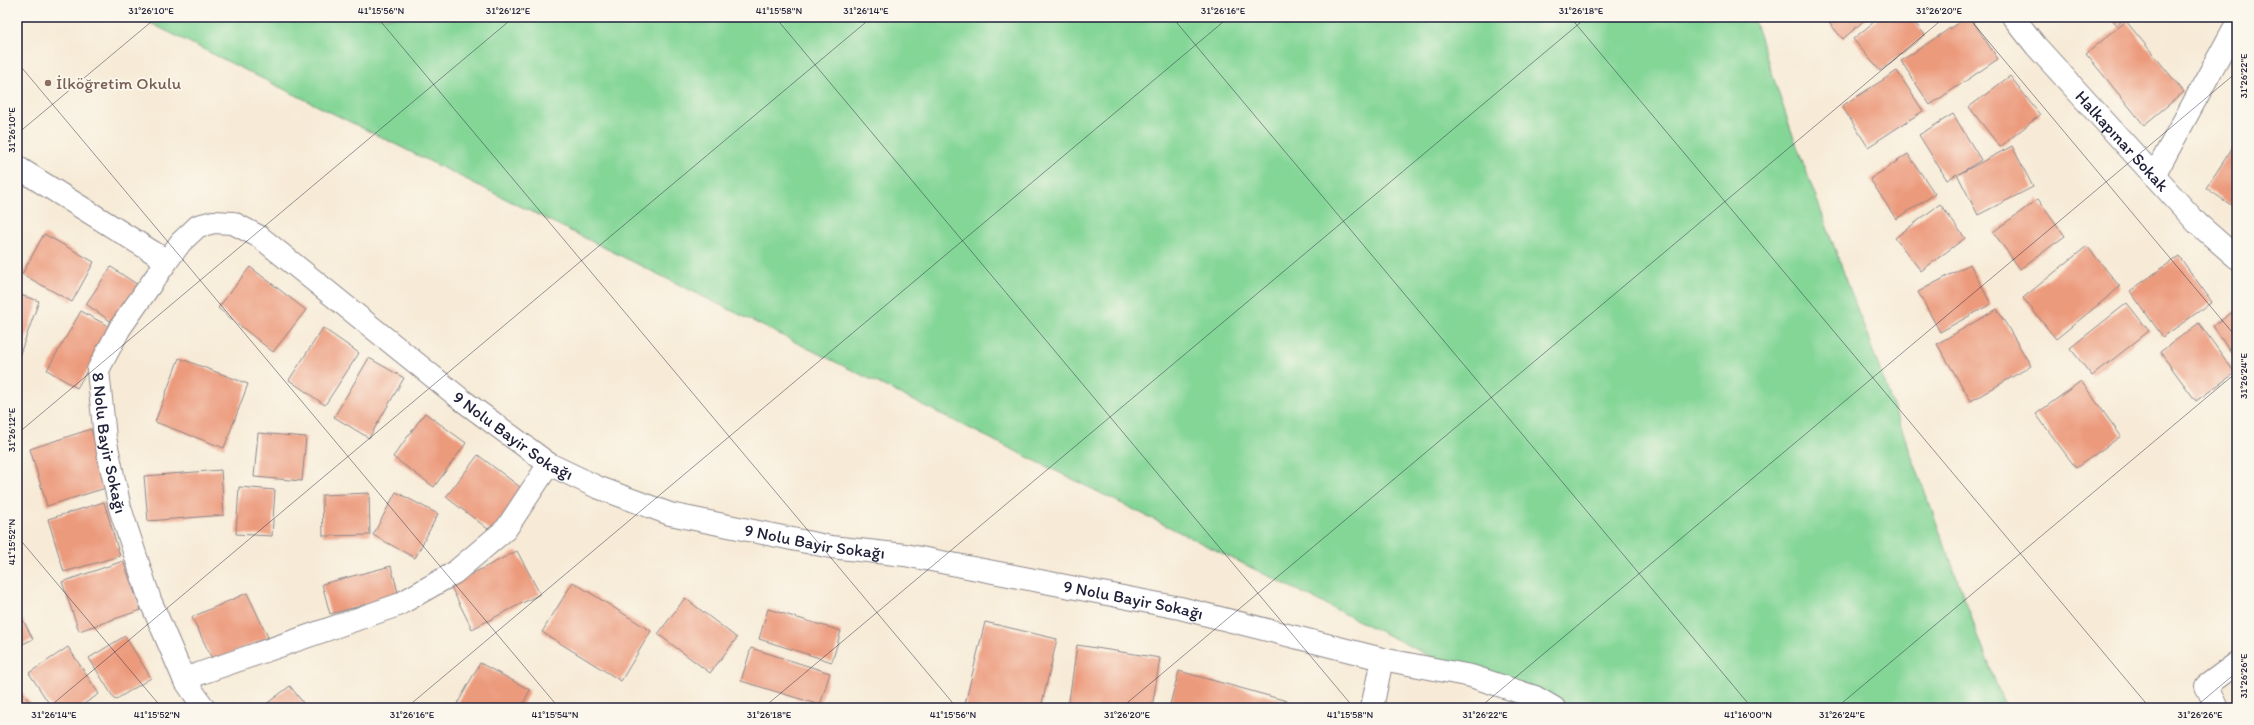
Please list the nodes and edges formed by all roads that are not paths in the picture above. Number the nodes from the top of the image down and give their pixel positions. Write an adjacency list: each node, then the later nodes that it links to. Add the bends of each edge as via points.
1 (2013, 17): 4 (street, Halkapınar Sokak, via 2036,46)
2 (2237, 23): 4 (street)
3 (17, 167): 6 (street)
4 (2154, 176): 5 (street, Halkapınar Sokak, via 2197,223)
5 (2237, 258)
6 (167, 261): 7 (street, 9 Nolu Bayir Sokağı, via 181,242 198,226 214,222 234,223 260,237 462,400); 10 (street, 8 Nolu Bayir Sokağı, via 120,328 98,370 104,438 120,508 150,600)
7 (549, 464): 8 (street, 9 Nolu Bayir Sokağı, via 597,487 670,514 831,547 905,554 1180,608); 10 (street, via 506,529 454,573 398,605)
8 (1382, 659): 12 (street); 13 (street, 9 Nolu Bayir Sokağı, via 1471,676 1535,697)
9 (2237, 663): 14 (street, via 2206,686)
10 (184, 679): 11 (street, 8 Nolu Bayir Sokağı)
11 (204, 708)
12 (1372, 708)
13 (1554, 708)
14 (2217, 708)

